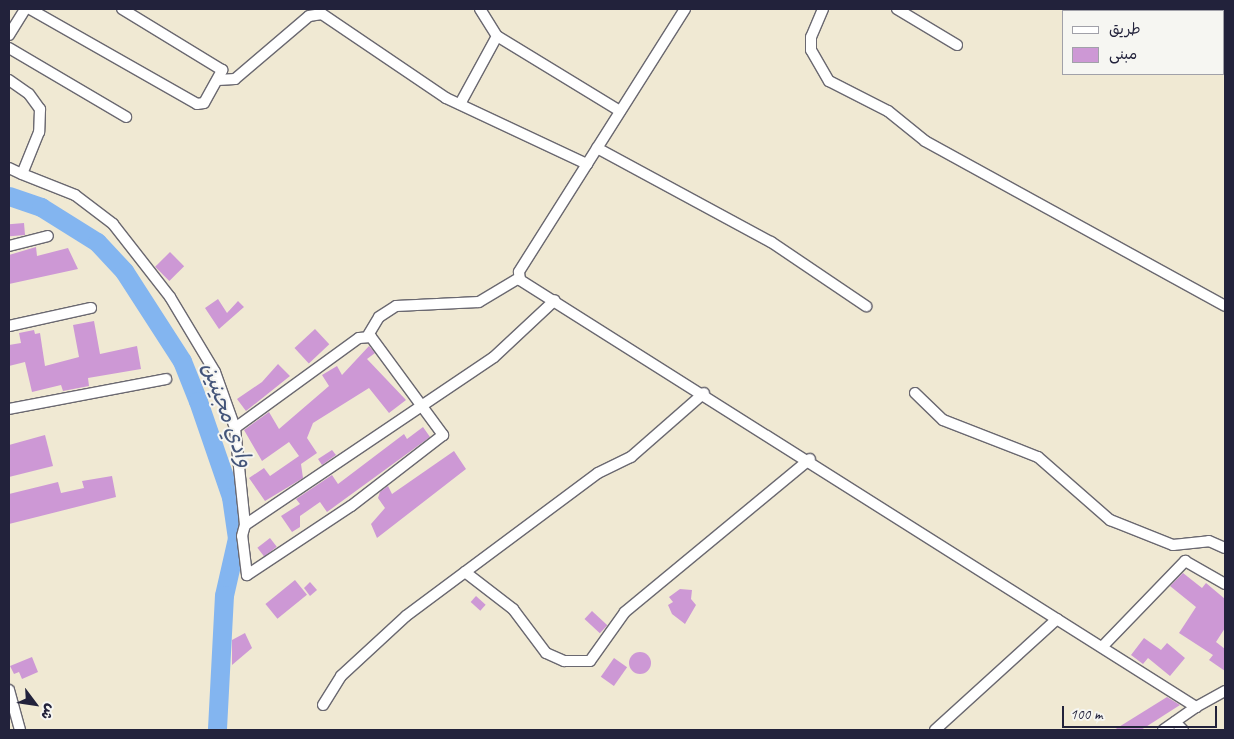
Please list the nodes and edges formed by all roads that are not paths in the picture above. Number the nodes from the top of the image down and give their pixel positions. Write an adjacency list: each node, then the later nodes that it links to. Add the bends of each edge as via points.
1 (25, 9): 8 (street)
2 (30, 9): 13 (street, via 197,104 204,102)
3 (122, 9): 13 (street, via 221,69)
4 (480, 9): 9 (street)
5 (685, 9): 15 (street)
6 (823, 9): 26 (street, via 811,37 811,50 829,81 888,111 925,141)
7 (897, 9): 10 (street)
8 (9, 35)
9 (497, 36): 14 (street); 15 (street)
10 (957, 45)
11 (9, 48): 16 (street)
12 (9, 80): 20 (street, via 35,100 41,115 39,132)
13 (218, 80): 14 (street, via 236,79 316,13)
14 (460, 104): 18 (street)
15 (620, 111): 17 (street)
16 (126, 117)
17 (597, 148): 18 (street); 25 (street, via 771,242)
18 (587, 164): 23 (street)
19 (9, 168): 20 (street)
20 (22, 174): 35 (street, via 75,195 130,244 206,356)
21 (48, 236): 22 (street)
22 (9, 246)
23 (519, 278): 24 (street); 29 (street, via 479,302 396,306 380,317)
24 (555, 300): 31 (street); 33 (street, via 494,358)
25 (866, 306)
26 (1225, 306)
27 (91, 308): 28 (street)
28 (9, 326)
29 (367, 337): 33 (street, via 378,341); 35 (street, via 359,338)
30 (166, 379): 34 (street)
31 (704, 393): 36 (street); 39 (street, via 631,457 598,473)
32 (914, 394): 38 (street, via 943,420 1045,462 1110,520 1173,545 1209,541)
33 (421, 405): 37 (street); 37 (street, via 441,431 440,441 247,575 242,536)
34 (9, 409)
35 (235, 428): 37 (street)
36 (810, 460): 39 (street, via 625,612 590,661 552,657 513,609); 41 (street)
37 (246, 525)
38 (1225, 548)
39 (465, 572): 45 (street, via 406,616 341,676)
40 (1225, 584): 42 (street, via 1185,561)
41 (1057, 619): 42 (street); 49 (street)
42 (1102, 647): 46 (street)
43 (9, 690): 48 (street)
44 (1225, 690): 46 (street)
45 (323, 705)
46 (1196, 706): 47 (street)
47 (1175, 722): 50 (street); 51 (street)
48 (20, 730)
49 (935, 730)
50 (1163, 730)
51 (1183, 730)

